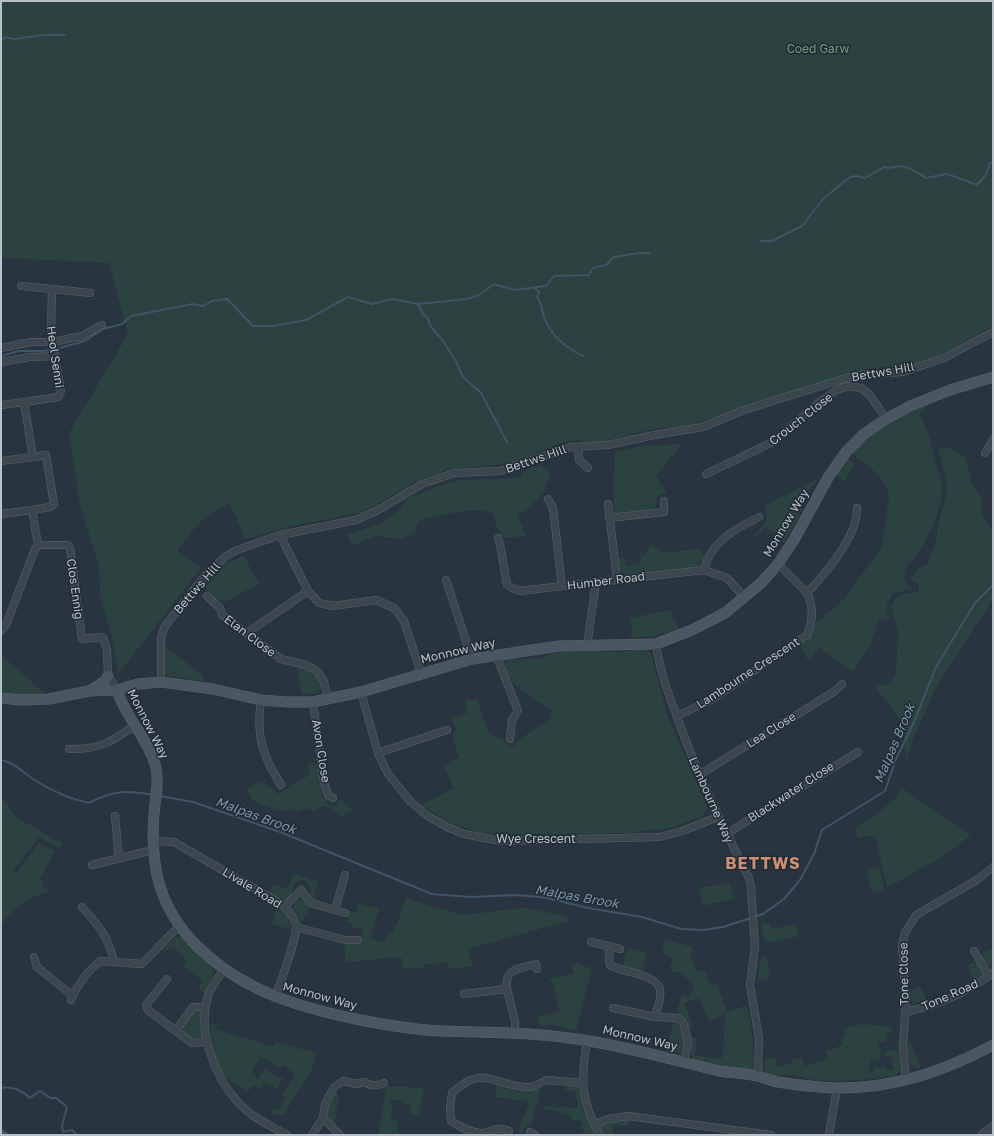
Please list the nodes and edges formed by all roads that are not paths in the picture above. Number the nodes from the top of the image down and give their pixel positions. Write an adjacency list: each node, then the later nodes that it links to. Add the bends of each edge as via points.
1 (21, 286): 2 (street)
2 (52, 289): 3 (street); 6 (street, Heol Senni, via 50,322)
3 (90, 293)
4 (102, 325): 6 (street, via 82,336)
5 (993, 332): 15 (street, Bettws Hill, via 944,358 903,372 856,375 744,410 703,427 608,446)
6 (53, 344): 7 (street, via 31,342); 8 (street, Heol Senni)
7 (1, 348)
8 (55, 355): 9 (street); 11 (street, Heol Senni, via 61,391 58,397)
9 (1, 362)
10 (993, 377): 13 (street, Monnow Way, via 930,398)
11 (24, 402): 12 (street); 17 (street)
12 (2, 405)
13 (886, 419): 20 (street, Crouch Close, via 870,395 861,388 848,386 822,400 773,442); 32 (street, Monnow Way, via 854,443 829,476)
14 (993, 440): 16 (street)
15 (578, 447): 19 (street, via 580,460); 29 (street, Bettws Hill, via 548,454 500,471 454,473 422,484 356,520)
16 (985, 453)
17 (33, 457): 18 (street); 25 (street, via 46,455 54,504)
18 (1, 462)
19 (588, 468)
20 (706, 474)
21 (548, 499): 37 (street, via 553,508)
22 (664, 501): 28 (street, via 664,512)
23 (608, 504): 28 (street)
24 (856, 508): 39 (street, via 857,517 849,537)
25 (32, 510): 26 (street); 31 (street)
26 (1, 514)
27 (759, 517): 33 (street, via 731,531 706,560)
28 (609, 518): 34 (street)
29 (280, 535): 38 (street); 50 (street, Bettws Hill, via 226,556 204,577 162,632)
30 (498, 538): 37 (street, Humber Road, via 507,585 519,591)
31 (38, 546): 42 (street, via 6,625); 49 (street, Clos Ennig, via 63,544 70,548 82,639 103,638 107,649)
32 (778, 564): 39 (street); 41 (street, Monnow Way)
33 (704, 570): 34 (street, Humber Road); 41 (street, Humber Road, via 726,578)
34 (617, 579): 36 (street, Humber Road)
35 (446, 580): 47 (street)
36 (596, 582): 37 (street, Humber Road); 45 (street)
37 (562, 586)
38 (308, 591): 43 (street); 48 (street, via 326,605 376,600 394,608 404,621)
39 (807, 593): 59 (street, Lambourne Crescent, via 812,607 812,623 807,635 711,700)
40 (207, 596): 43 (street, Elan Close, via 220,608 222,615)
41 (745, 598): 44 (street, Monnow Way, via 725,613)
42 (1, 631)
43 (247, 633): 56 (street, Elan Close, via 282,659 317,670 324,682)
44 (656, 644): 45 (street, Monnow Way); 59 (street, Lambourne Way, via 665,686)
45 (587, 646): 46 (street, Monnow Way, via 559,646)
46 (496, 655): 47 (street, Monnow Way); 62 (street, via 518,711 512,720)
47 (472, 659): 48 (street, Monnow Way)
48 (422, 673): 54 (street, Monnow Way)
49 (108, 676): 52 (street); 53 (street, via 104,682)
50 (161, 682): 52 (street, Monnow Way, via 138,684); 57 (street, Monnow Way, via 213,689)
51 (842, 684): 66 (street, Lea Close, via 835,691)
52 (117, 690): 53 (street); 60 (street, Monnow Way, via 120,702)
53 (89, 691): 55 (street, via 48,698)
54 (360, 692): 56 (street, Monnow Way); 65 (street, Wye Crescent)
55 (1, 698)
56 (328, 699): 58 (street, Monnow Way)
57 (261, 700): 58 (street, Monnow Way); 67 (street, via 258,720 261,743 268,764)
58 (313, 702): 68 (street, Avon Close, via 324,782 328,795)
59 (676, 716): 66 (street, Lambourne Way)
60 (134, 726): 63 (street, via 117,739 102,746); 72 (street, Monnow Way, via 148,747 154,762 157,784)
61 (447, 730): 65 (street)
62 (510, 739)
63 (69, 749)
64 (858, 752): 71 (street, Blackwater Close)
65 (378, 753): 70 (street, Wye Crescent, via 397,787 426,815 464,834 482,838 501,841 660,837)
66 (699, 775): 70 (street, Lambourne Way)
67 (281, 785)
68 (333, 798)
69 (114, 816): 73 (street)
70 (718, 817): 71 (street, Lambourne Way)
71 (726, 834): 107 (street, Lambourne Way, via 749,878 754,912 755,948 750,985 759,1038)
72 (153, 846): 73 (street, Livale Road); 77 (street, Livale Road, via 174,842); 81 (street, Monnow Way, via 158,883)
73 (119, 858): 74 (street, Livale Road)
74 (92, 865)
75 (991, 871): 99 (street, Tone Close, via 925,908 908,926 902,945)
76 (345, 876): 79 (street)
77 (285, 906): 79 (street, via 301,890 311,903); 82 (street, Livale Road, via 292,915)
78 (82, 907): 89 (street, via 98,924 110,943)
79 (335, 910): 80 (street)
80 (345, 913)
81 (179, 926): 89 (street, via 142,964); 91 (street, Monnow Way)
82 (296, 927): 83 (street, via 345,940); 96 (street)
83 (358, 940)
84 (591, 942): 85 (street)
85 (610, 947): 86 (street); 100 (street, via 610,965 649,978 657,984 660,997)
86 (620, 949)
87 (974, 951): 92 (street)
88 (34, 958): 89 (street, via 37,967 72,998 76,988 100,961)
89 (114, 962)
90 (537, 969): 94 (street, via 536,964 512,972 507,976)
91 (224, 970): 96 (street, Monnow Way, via 252,988); 97 (street, via 213,986)
92 (991, 975): 99 (street, Tone Road, via 935,1004)
93 (167, 979): 101 (street, via 146,1005 148,1010)
94 (507, 989): 95 (street); 102 (street)
95 (464, 994)
96 (275, 998): 102 (street, Monnow Way, via 322,1012 398,1027)
97 (206, 1007): 101 (street, via 193,1007); 104 (street)
98 (613, 1008): 100 (street)
99 (905, 1012): 108 (street, Tone Close, via 903,1046)
100 (655, 1017): 106 (street, via 678,1018 683,1022 688,1041)
101 (176, 1030): 104 (street, via 192,1043)
102 (516, 1033): 103 (street, Monnow Way)
103 (587, 1040): 106 (street, Monnow Way); 110 (street)
104 (207, 1042): 116 (street, via 221,1077 236,1101 252,1115)
105 (993, 1045): 108 (street, Monnow Way, via 943,1070)
106 (684, 1062): 107 (street, Monnow Way)
107 (758, 1076): 111 (street, Monnow Way, via 780,1082)
108 (906, 1080): 111 (street, Monnow Way)
109 (384, 1083): 112 (street, via 370,1086 365,1082 338,1082 328,1095)
110 (582, 1083): 113 (street, via 586,1106); 115 (street, via 547,1080 532,1087 524,1087 477,1076 466,1081 452,1093 451,1121 460,1127 481,1133 499,1127)
111 (837, 1088): 121 (street)
112 (323, 1118): 117 (street); 118 (street)
113 (594, 1124): 119 (street); 120 (street, via 628,1116)
114 (993, 1126): 122 (street)
115 (509, 1131)
116 (282, 1134)
117 (312, 1135)
118 (340, 1135)
119 (600, 1135)
120 (771, 1135)
121 (829, 1135)
122 (981, 1135)

